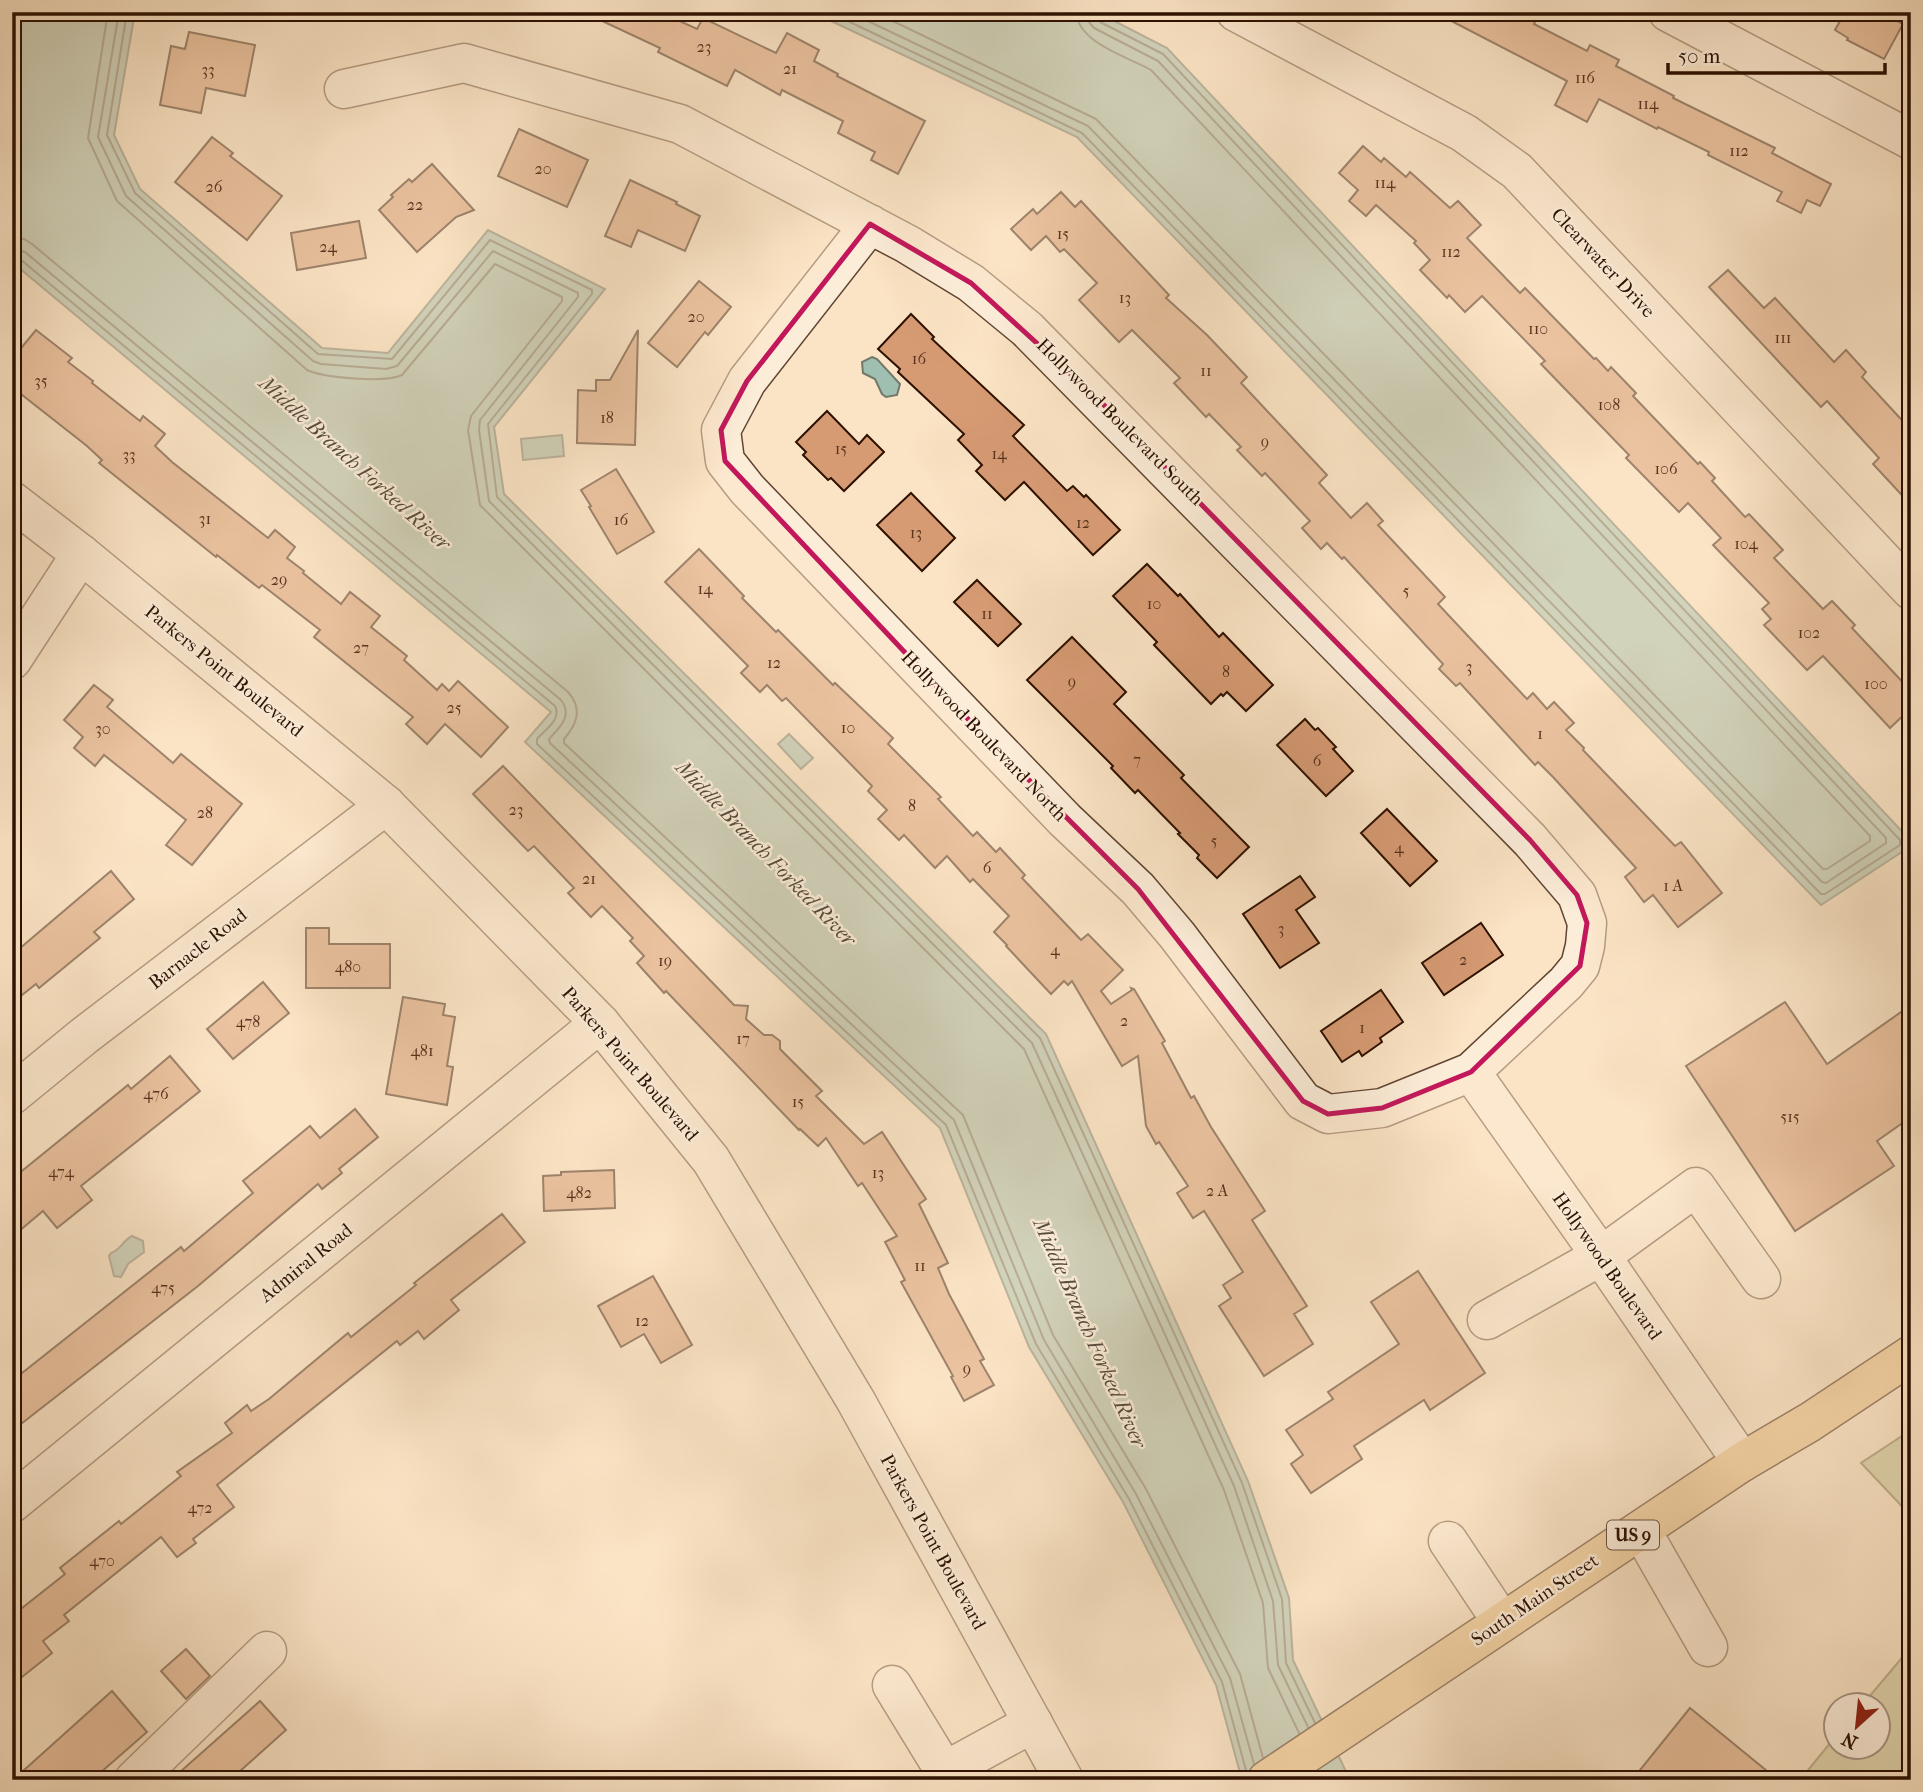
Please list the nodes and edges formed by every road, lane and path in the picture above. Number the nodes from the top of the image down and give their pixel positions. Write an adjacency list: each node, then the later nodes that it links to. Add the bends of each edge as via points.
1 (1236, 12): 8 (street, Clearwater Drive, via 1464,133 1517,170)
2 (1668, 12): 4 (street)
3 (344, 89): 5 (street, Hollywood Boulevard South, via 464,63 680,124)
4 (1911, 140)
5 (870, 224): 12 (street, Hollywood Boulevard South, via 971,283 1027,328 1530,840 1577,895 1587,923 1580,966); 12 (street, Hollywood Boulevard North, via 747,381 721,430 725,461 1065,820 1138,889 1303,1101 1328,1114 1382,1108)
6 (12, 500): 7 (street, Parkers Point Boulevard)
7 (81, 554): 9 (street); 10 (street, Parkers Point Boulevard)
8 (1911, 590)
9 (12, 660)
10 (386, 805): 11 (street, Parkers Point Boulevard); 13 (street, Barnacle Road)
11 (600, 1023): 19 (street, Admiral Road); 26 (street, Parkers Point Boulevard, via 711,1160 856,1401)
12 (1471, 1072): 14 (street, Hollywood Boulevard)
13 (12, 1095)
14 (1601, 1256): 15 (street, via 1696,1187); 16 (street); 18 (street, Hollywood Boulevard)
15 (1761, 1279)
16 (1487, 1320)
17 (1911, 1355): 18 (highway, South Main Street / US 9)
18 (1742, 1462): 20 (highway, South Main Street / US 9)
19 (12, 1503)
20 (1641, 1530): 22 (highway, South Main Street / US 9); 23 (street)
21 (1448, 1541): 22 (street)
22 (1502, 1622): 30 (highway, South Main Street / US 9)
23 (1708, 1647)
24 (267, 1651): 28 (street)
25 (892, 1685): 27 (street)
26 (1033, 1723): 27 (street); 29 (street, Parkers Point Boulevard)
27 (948, 1776)
28 (134, 1780)
29 (1064, 1780)
30 (1266, 1780)

